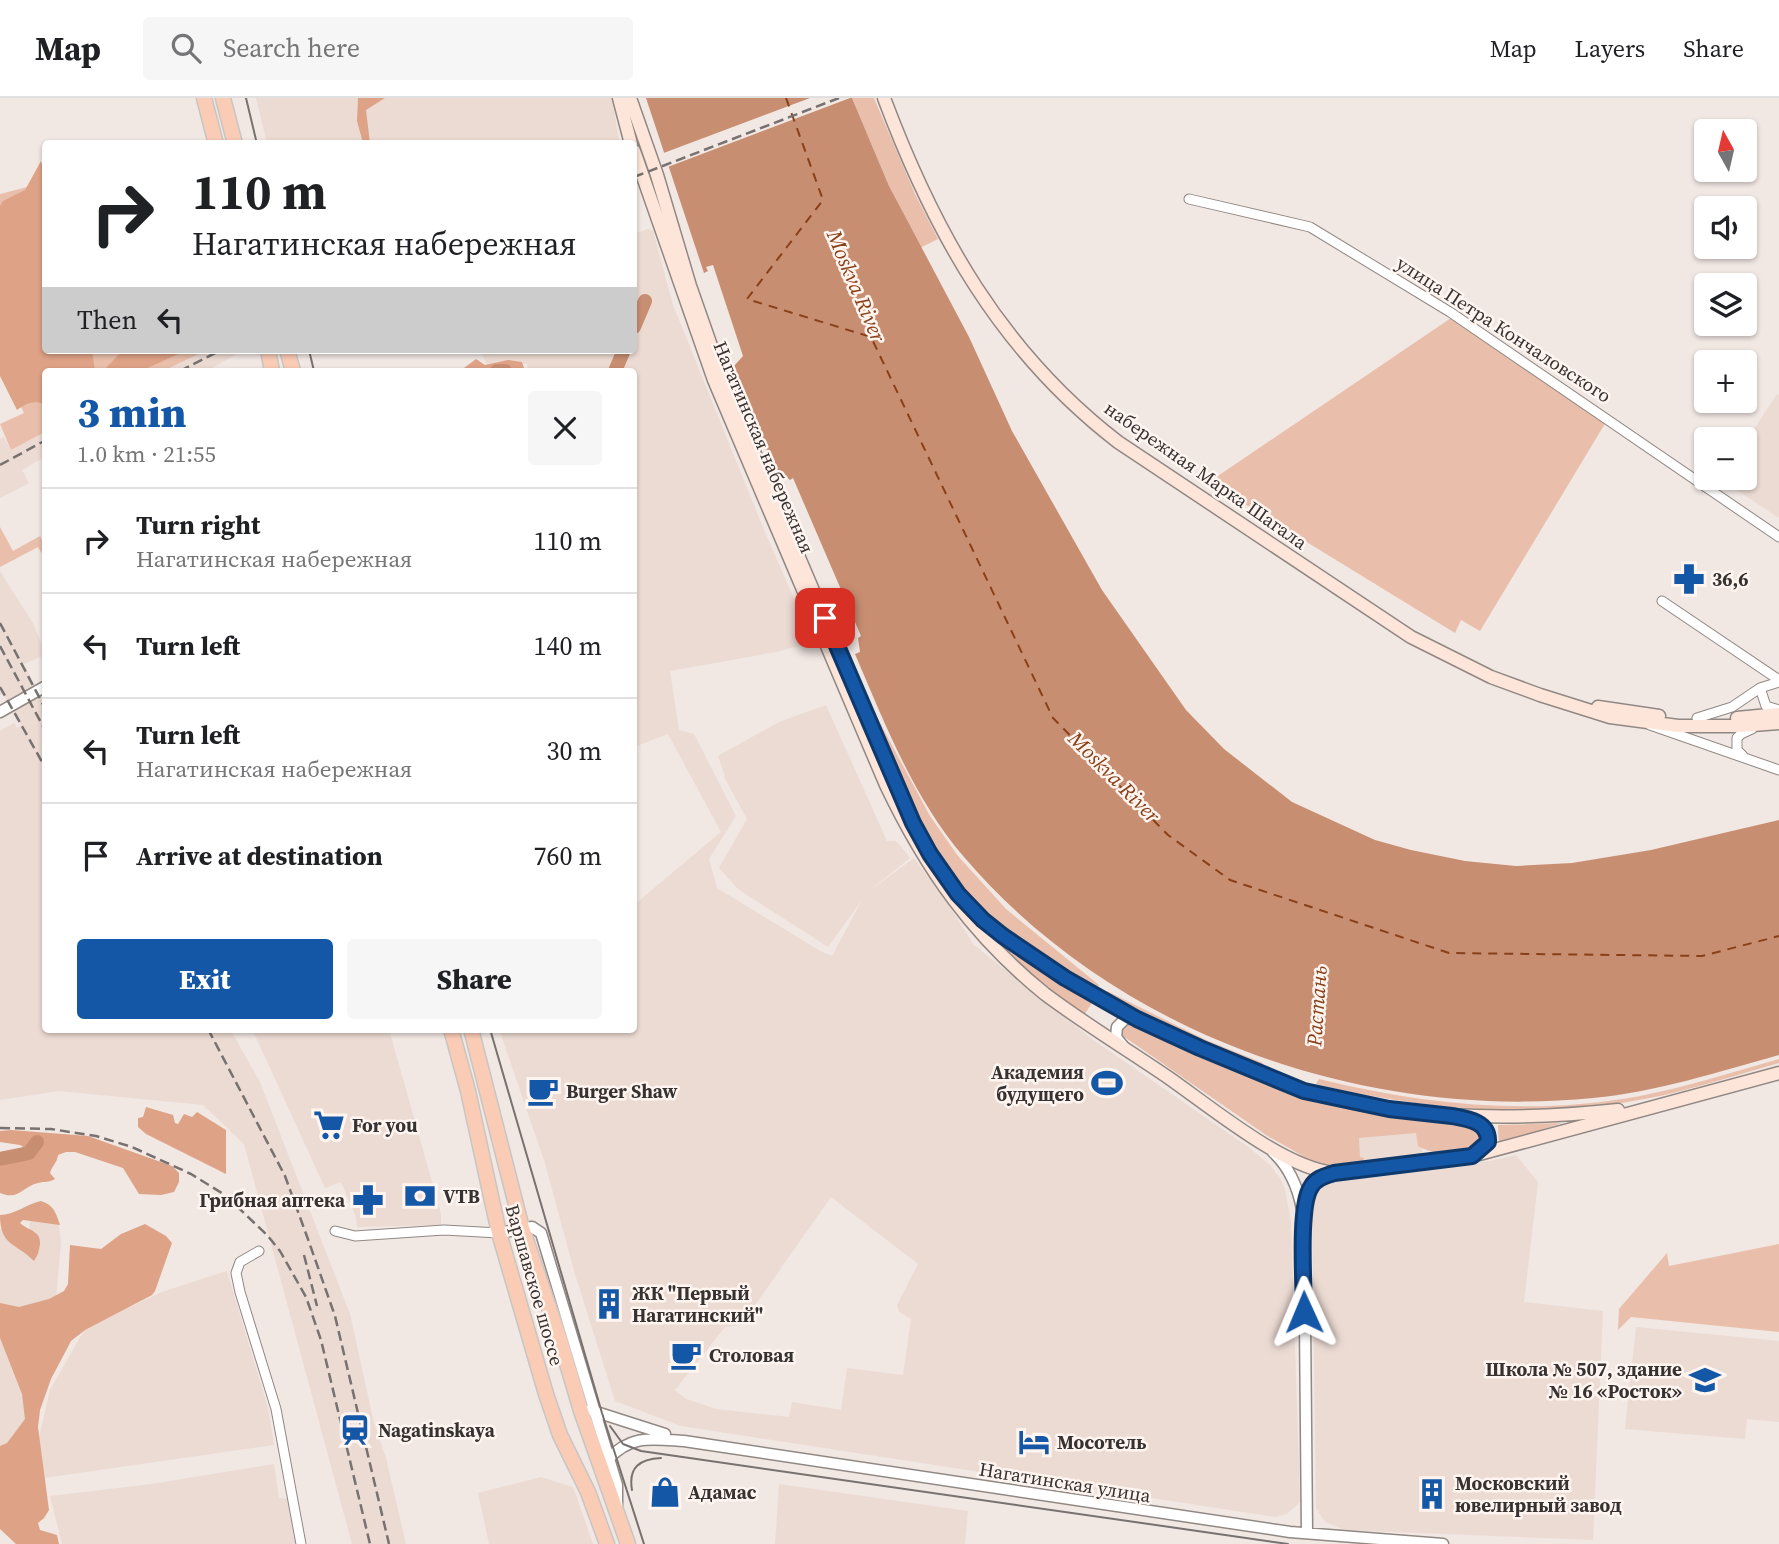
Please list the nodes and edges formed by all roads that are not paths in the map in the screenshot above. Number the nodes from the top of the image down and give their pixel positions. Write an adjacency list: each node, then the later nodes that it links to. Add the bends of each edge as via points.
1 (204, 98): 6 (main road)
2 (223, 98): 7 (main road)
3 (619, 98): 8 (main road)
4 (630, 98): 24 (main road, Нагатинская набережная, via 725,385 929,852 958,894 1003,936)
5 (884, 98): 16 (main road, набережная Марка Шагала, via 922,191 967,273 1019,348 1075,407 1126,447 1411,637 1491,677)
6 (215, 140)
7 (234, 140)
8 (630, 140)
9 (637, 160): 27 (main road, Нагатинская набережная, via 729,417 906,828 963,914 1000,955 1067,1011)
10 (1189, 199): 11 (street, улица Петра Кончаловского, via 1310,227 1450,312)
11 (1779, 537)
12 (1662, 601): 13 (street)
13 (1779, 681): 15 (street)
14 (42, 688): 17 (street)
15 (1760, 688): 18 (street, via 1766,706); 19 (street, via 1732,707)
16 (1566, 703): 19 (main road, набережная Марка Шагала); 20 (main road, набережная Марка Шагала)
17 (0, 712)
18 (1779, 712): 19 (main road, набережная Марка Шагала)
19 (1697, 718)
20 (1641, 722): 21 (main road, набережная Марка Шагала, via 1713,727); 22 (street)
21 (1774, 724): 22 (street, via 1748,730 1737,738 1737,750)
22 (1744, 757): 23 (street)
23 (1779, 770)
24 (1137, 1019): 27 (street, via 1125,1019 1117,1027 1116,1037); 30 (main road, Нагатинская набережная, via 1304,1091 1389,1109)
25 (452, 1033): 37 (main road, Варшавское шоссе)
26 (472, 1033): 35 (main road, Варшавское шоссе)
27 (1125, 1048): 31 (main road, Нагатинская набережная)
28 (1779, 1073): 29 (main road, Нагатинская набережная)
29 (1661, 1105): 30 (main road, Нагатинская набережная, via 1553,1117); 32 (main road, Нагатинская набережная)
30 (1452, 1116): 32 (street, via 1479,1124 1488,1132 1485,1147)
31 (1263, 1143): 33 (main road, Нагатинская набережная, via 1304,1167); 34 (street, via 1287,1169)
32 (1472, 1156): 33 (main road, Нагатинская набережная)
33 (1334, 1173): 34 (street, via 1311,1186)
34 (1304, 1216): 43 (street)
35 (522, 1228): 37 (street); 39 (main road, Варшавское шоссе)
36 (335, 1231): 37 (street, via 355,1236 444,1230)
37 (499, 1233): 45 (main road, Варшавское шоссе, via 549,1404)
38 (259, 1251): 44 (street, via 240,1262 236,1273 276,1409)
39 (587, 1410): 40 (street); 41 (street); 42 (main road, Варшавское шоссе, via 607,1489)
40 (684, 1441): 41 (street, via 641,1439 624,1445); 43 (street, Нагатинская улица)
41 (608, 1459): 42 (street, via 617,1485)
42 (617, 1510): 46 (main road, Варшавское шоссе)
43 (1307, 1539): 47 (street, Нагатинская улица)
44 (302, 1544)
45 (607, 1544)
46 (628, 1544)
47 (1443, 1544)

